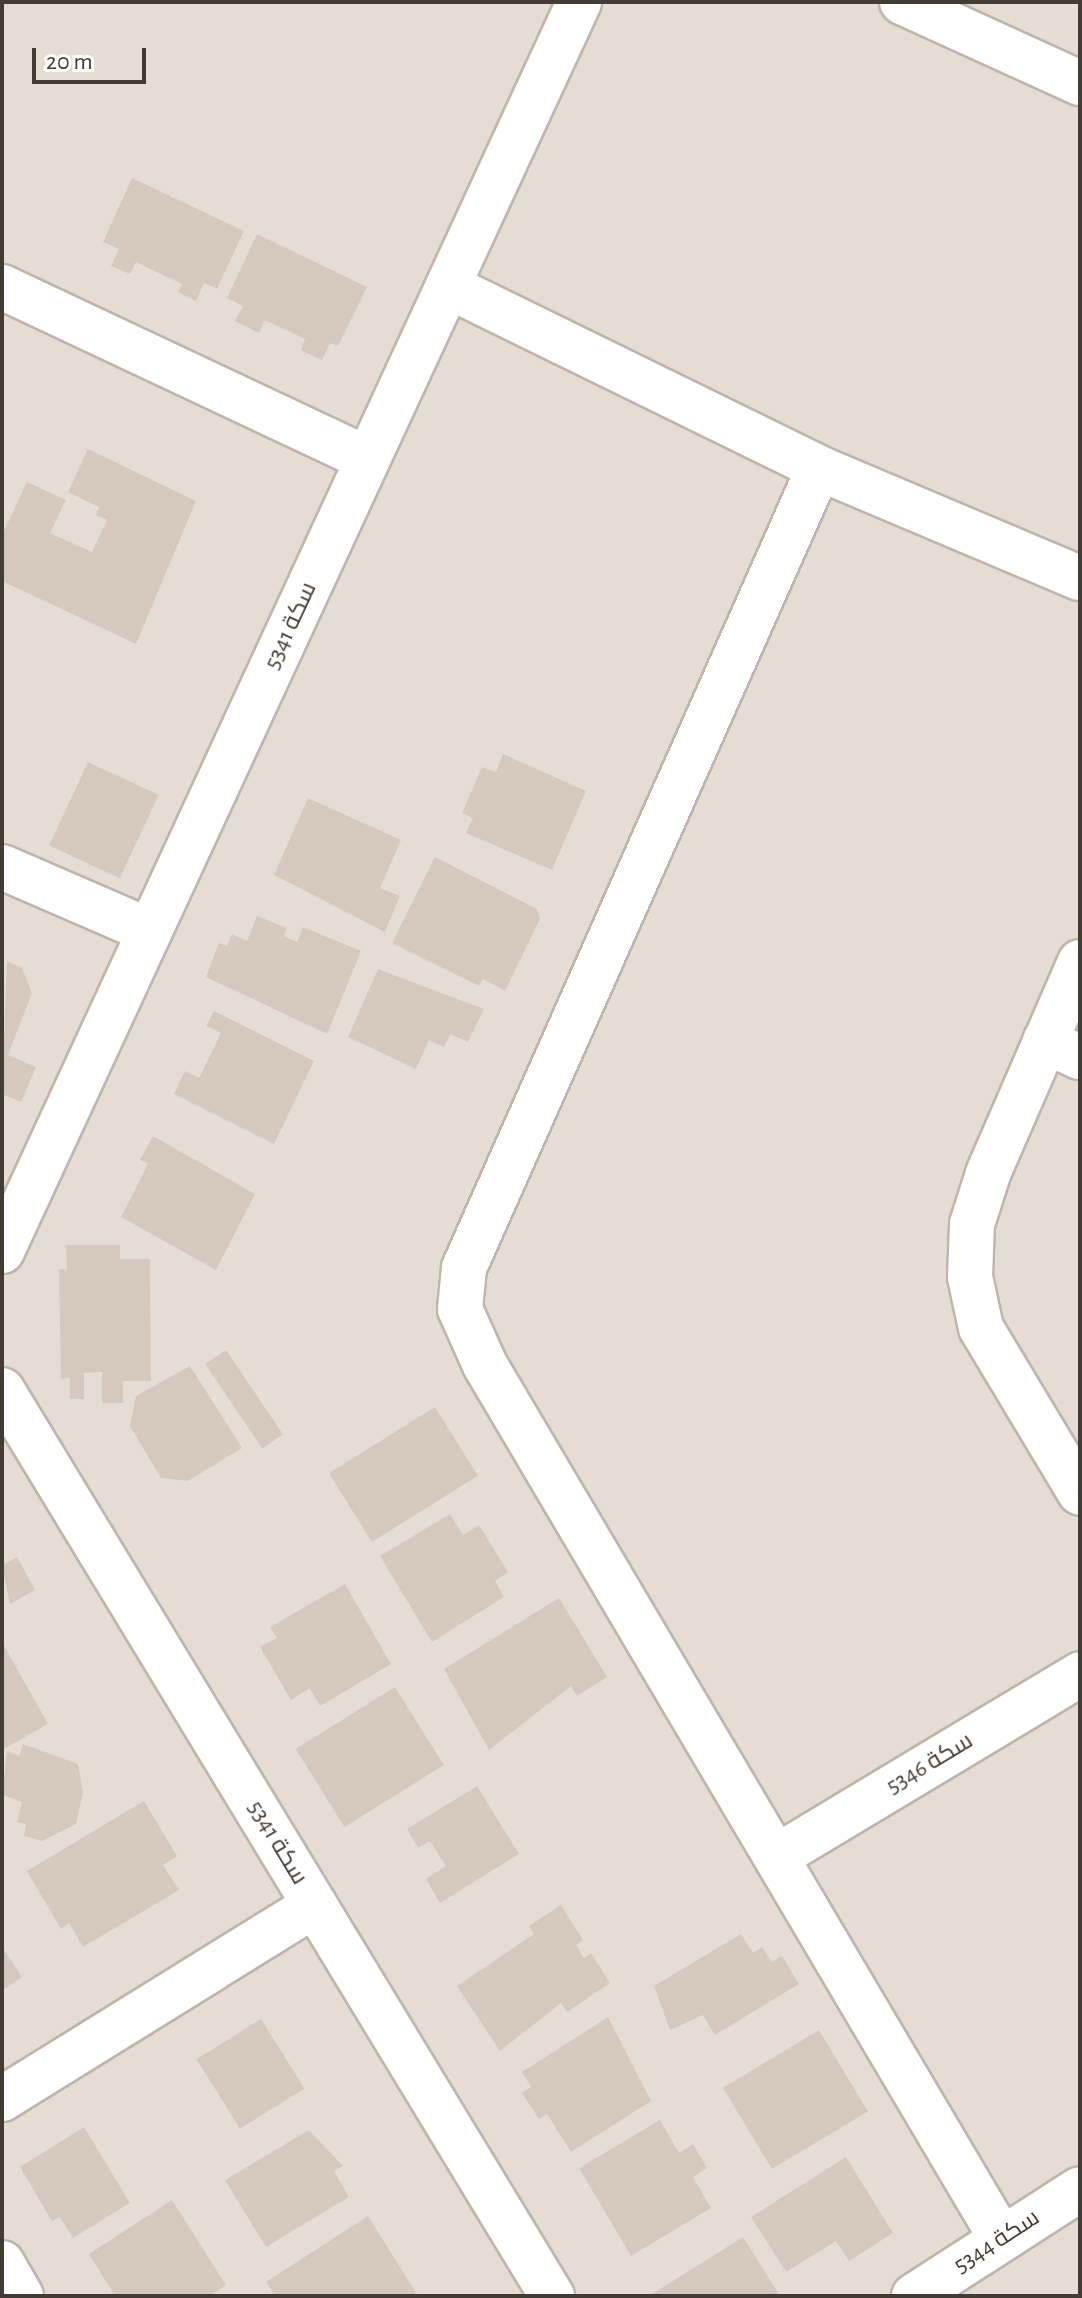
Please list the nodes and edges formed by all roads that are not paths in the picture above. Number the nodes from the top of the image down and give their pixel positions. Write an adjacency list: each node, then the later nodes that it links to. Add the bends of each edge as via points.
1 (579, 2): 4 (street, سكة 5341)
2 (902, 2): 3 (street)
3 (1080, 83)
4 (448, 286): 6 (street, سكة 5341); 7 (street)
5 (2, 287): 6 (street)
6 (368, 459): 10 (street, سكة 5341)
7 (819, 468): 8 (street); 17 (street, via 464,1268 460,1309 485,1365)
8 (1080, 578)
9 (2, 867): 10 (street)
10 (150, 931): 13 (street, سكة 5341)
11 (1080, 962): 12 (street)
12 (1062, 1049): 15 (street, via 972,1224 970,1277 981,1328)
13 (2, 1251)
14 (2, 1390): 18 (street, سكة 5341)
15 (1080, 1493)
16 (1080, 1674): 17 (street, سكة 5346)
17 (781, 1854): 21 (street)
18 (315, 1905): 19 (street); 24 (street, سكة 5341)
19 (2, 2099)
20 (1080, 2189): 21 (street, سكة 5344)
21 (1001, 2238): 25 (street, سكة 5344)
22 (2, 2263): 23 (street)
23 (21, 2296)
24 (552, 2296)
25 (914, 2296)

